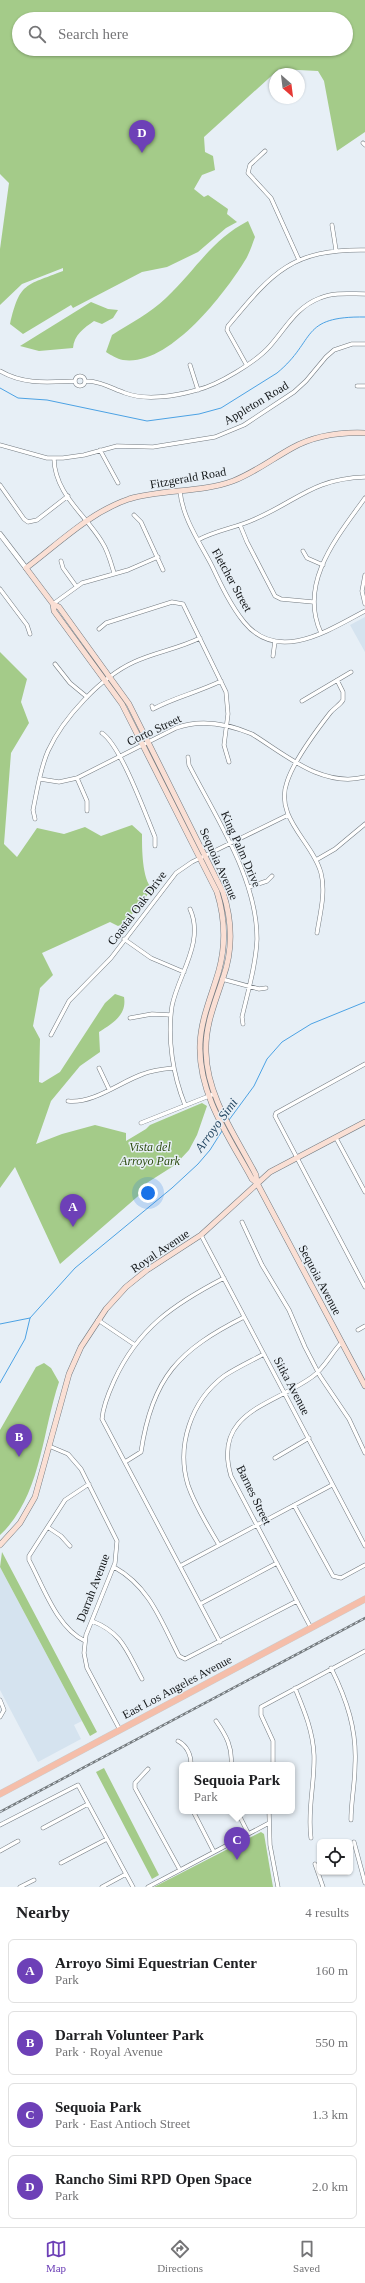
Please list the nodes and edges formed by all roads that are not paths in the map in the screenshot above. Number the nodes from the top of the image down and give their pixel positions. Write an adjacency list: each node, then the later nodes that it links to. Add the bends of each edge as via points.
1 (265, 151): 5 (street, via 250,165 248,173 270,198)
2 (332, 225): 3 (street)
3 (336, 250): 4 (street); 5 (street)
4 (365, 250)
5 (299, 260): 8 (street, via 281,269 266,281 228,326 228,334)
6 (365, 294): 8 (street, via 331,295 308,304 290,319 269,348)
7 (365, 344): 18 (street, Appleton Road, via 352,344 334,350 294,392 228,433 202,440 153,447 117,446)
8 (246, 364): 15 (street, via 216,383)
9 (190, 365): 15 (street)
10 (0, 371): 11 (street, via 34,382)
11 (75, 381): 12 (street, via 80,376); 12 (street, via 81,386)
12 (85, 381): 15 (street, via 96,381 125,393 140,396)
13 (357, 386): 14 (street)
14 (365, 386)
15 (198, 390)
16 (365, 433): 23 (main road, Fitzgerald Road, via 337,434 307,442 233,481)
17 (0, 445): 19 (street, Appleton Road)
18 (100, 450): 19 (street, Appleton Road, via 84,456); 21 (street)
19 (54, 459): 24 (street, via 57,479)
20 (365, 477): 28 (street, via 321,484)
21 (118, 484)
22 (0, 485): 24 (street, via 28,522 37,520)
23 (180, 491): 27 (main road, Fitzgerald Road, via 128,500 107,508); 30 (street, Fletcher Street, via 183,508)
24 (68, 496): 27 (street)
25 (365, 498): 34 (street, via 330,547)
26 (134, 515): 32 (street, via 141,522)
27 (87, 521): 35 (main road, Fitzgerald Road); 37 (street, via 106,547)
28 (240, 525): 30 (street, via 217,531); 41 (street, via 275,596 281,599)
29 (0, 534): 35 (street, Sequoia Avenue)
30 (198, 540): 49 (street, Fletcher Street, via 244,622 257,634)
31 (303, 551): 34 (street, via 307,558)
32 (158, 557): 36 (street); 37 (street)
33 (61, 561): 39 (street)
34 (322, 565): 41 (street)
35 (26, 568): 42 (main road, Sequoia Avenue)
36 (163, 570)
37 (114, 573): 39 (street)
38 (365, 575): 43 (street, via 362,591)
39 (76, 586): 42 (street)
40 (0, 590): 47 (street, via 27,625)
41 (313, 602): 46 (street, via 314,617)
42 (52, 604): 53 (main road, Sequoia Avenue, via 59,607)
43 (365, 604)
44 (365, 611): 46 (street, Fletcher Street)
45 (99, 629): 48 (street, via 106,624 177,601 184,606)
46 (321, 633): 49 (street, Fletcher Street, via 298,642)
47 (30, 634)
48 (200, 638): 53 (street, via 176,649 132,662); 55 (street)
49 (275, 641): 50 (street)
50 (273, 656)
51 (55, 664): 56 (street, via 70,683)
52 (351, 672): 54 (street)
53 (109, 678): 56 (street); 61 (main road, Sequoia Avenue, via 129,704)
54 (337, 680): 57 (street); 65 (street, via 343,692 343,700 325,720)
55 (221, 681): 58 (street, via 153,709); 59 (street, via 228,703)
56 (86, 697): 68 (street, via 52,742)
57 (302, 701)
58 (152, 706)
59 (226, 726): 61 (street, Corto Street, via 189,724); 64 (street, via 224,745); 65 (street, Corto Street, via 252,734)
60 (102, 733): 62 (street, via 109,738)
61 (146, 743): 62 (street, Corto Street); 75 (main road, Sequoia Avenue)
62 (120, 757): 66 (street, Corto Street); 74 (street, via 156,837)
63 (188, 757): 73 (street, King Palm Drive, via 189,765)
64 (229, 762)
65 (297, 762): 67 (street, Corto Street, via 328,778); 70 (street, via 286,782 284,792)
66 (77, 778): 68 (street, Corto Street, via 59,782); 69 (street, via 87,801)
67 (365, 778)
68 (40, 779): 71 (street, via 33,810)
69 (86, 811)
70 (288, 815): 73 (street, Coastal Oak Drive); 76 (street)
71 (35, 819)
72 (365, 824): 76 (street, via 335,849)
73 (229, 843): 75 (street, Coastal Oak Drive); 78 (street, King Palm Drive)
74 (155, 846)
75 (203, 857): 81 (street, Coastal Oak Drive, via 185,866 170,879); 83 (main road, Sequoia Avenue, via 223,921 223,952); 84 (main road, Sequoia Avenue, via 223,892 229,920 229,953)
76 (316, 860): 80 (street, via 323,885)
77 (272, 876): 78 (street, via 267,881)
78 (249, 887): 85 (street, King Palm Drive, via 257,940)
79 (190, 909): 82 (street, via 193,920 193,945)
80 (317, 933)
81 (124, 939): 82 (street, via 151,958); 90 (street, Coastal Oak Drive, via 106,964 69,1001)
82 (184, 972): 87 (street)
83 (217, 978): 84 (street); 95 (main road, Sequoia Avenue, via 203,1020 200,1044 200,1064)
84 (223, 980): 85 (street); 95 (main road, Sequoia Avenue, via 211,1013 206,1043)
85 (249, 986): 86 (street); 89 (street, King Palm Drive, via 242,1017)
86 (266, 988)
87 (171, 1015): 88 (street, via 152,1014); 93 (street)
88 (130, 1018)
89 (243, 1024)
90 (51, 1035)
91 (365, 1064): 101 (street, via 276,1113 275,1116)
92 (99, 1068): 94 (street)
93 (173, 1068): 94 (street, via 144,1074); 97 (street)
94 (109, 1089): 96 (street, via 90,1098)
95 (211, 1095): 97 (street); 102 (main road, Sequoia Avenue, via 219,1105 256,1175); 102 (main road, Sequoia Avenue, via 216,1112 252,1179)
96 (68, 1101)
97 (185, 1105): 99 (street)
98 (365, 1122): 100 (main road, Royal Avenue)
99 (140, 1123)
100 (336, 1138): 101 (main road, Royal Avenue); 103 (street)
101 (297, 1158): 102 (main road, Royal Avenue, via 270,1172); 107 (street)
102 (257, 1183): 105 (main road, Royal Avenue); 112 (main road, Sequoia Avenue)
103 (365, 1192)
104 (242, 1222): 115 (street)
105 (201, 1235): 106 (street, Sitka Avenue); 109 (main road, Royal Avenue, via 137,1278)
106 (224, 1278): 108 (street, Sitka Avenue); 113 (street, via 172,1308)
107 (365, 1287)
108 (244, 1317): 114 (street, Sitka Avenue); 122 (street, via 202,1340 174,1366 152,1403 141,1452)
109 (98, 1320): 113 (street); 119 (main road, Royal Avenue, via 81,1347 69,1374)
110 (365, 1326): 111 (street)
111 (358, 1330)
112 (342, 1342): 115 (street, Barnes Street); 116 (main road, Sequoia Avenue)
113 (135, 1345): 122 (street, via 118,1371 103,1416 103,1422)
114 (264, 1354): 117 (street, Sitka Avenue); 129 (street, via 214,1385 198,1405 185,1439 184,1462 188,1485)
115 (319, 1372): 117 (street, Barnes Street); 120 (street, via 349,1419)
116 (365, 1386)
117 (285, 1393): 118 (street, Sitka Avenue); 126 (street, Barnes Street, via 250,1411 237,1424 230,1441 228,1459 231,1476)
118 (309, 1438): 121 (street); 124 (street, Sitka Avenue)
119 (49, 1446): 123 (street, Darrah Avenue, via 72,1458); 128 (main road, Royal Avenue, via 31,1505 20,1523)
120 (365, 1453)
121 (275, 1458)
122 (125, 1462): 134 (street)
123 (89, 1484): 127 (street, via 64,1500); 135 (street, Darrah Avenue, via 117,1541)
124 (332, 1484): 125 (street); 131 (street, Sitka Avenue)
125 (294, 1505): 126 (street); 133 (street, via 333,1576 341,1578)
126 (257, 1525): 129 (street); 132 (street, Barnes Street)
127 (49, 1528): 130 (street); 141 (street, via 30,1553 29,1560 63,1625 72,1635)
128 (0, 1545)
129 (219, 1545): 134 (street)
130 (70, 1546)
131 (365, 1546)
132 (277, 1563): 137 (street, Barnes Street); 138 (street)
133 (365, 1565)
134 (180, 1566): 138 (street)
135 (114, 1567): 139 (street, Darrah Avenue); 142 (street, via 145,1592 179,1656 185,1659)
136 (365, 1599): 140 (main road, East Los Angeles Avenue)
137 (297, 1601): 140 (street, Barnes Street); 142 (street)
138 (200, 1604): 142 (street)
139 (92, 1621): 141 (street, Darrah Avenue); 145 (street, via 117,1635)
140 (311, 1628): 150 (main road, East Los Angeles Avenue)
141 (85, 1641): 150 (street, Darrah Avenue, via 87,1668)
142 (220, 1642)
143 (365, 1651): 144 (street)
144 (331, 1668): 146 (street); 161 (street, via 350,1710 354,1736)
145 (142, 1679)
146 (295, 1688): 154 (street, via 264,1704 260,1710 273,1741); 166 (street, via 308,1718 314,1746 309,1808)
147 (0, 1700): 148 (street, via 4,1707)
148 (2, 1716)
149 (216, 1721): 153 (street, via 230,1744)
150 (120, 1730): 156 (main road, East Los Angeles Avenue)
151 (178, 1741): 152 (street, via 189,1752)
152 (191, 1762)
153 (231, 1762)
154 (273, 1762)
155 (148, 1769): 174 (street, via 135,1783 135,1788)
156 (0, 1794)
157 (88, 1804): 163 (street, via 78,1785); 164 (street); 167 (street)
158 (195, 1814): 171 (street)
159 (238, 1814): 165 (street)
160 (269, 1814): 162 (street)
161 (352, 1820)
162 (269, 1823): 165 (street); 182 (street)
163 (0, 1825)
164 (43, 1828)
165 (248, 1833): 171 (street)
166 (311, 1838)
167 (107, 1839): 172 (street); 175 (street)
168 (18, 1842): 170 (street)
169 (354, 1842): 177 (street)
170 (0, 1851)
171 (214, 1852): 174 (street)
172 (61, 1863)
173 (316, 1864): 183 (street)
174 (180, 1870): 181 (street)
175 (126, 1874): 179 (street); 180 (street)
176 (34, 1880): 178 (street)
177 (365, 1883)
178 (20, 1887)
179 (102, 1887)
180 (133, 1887)
181 (148, 1887)
182 (278, 1887)
183 (323, 1887)

